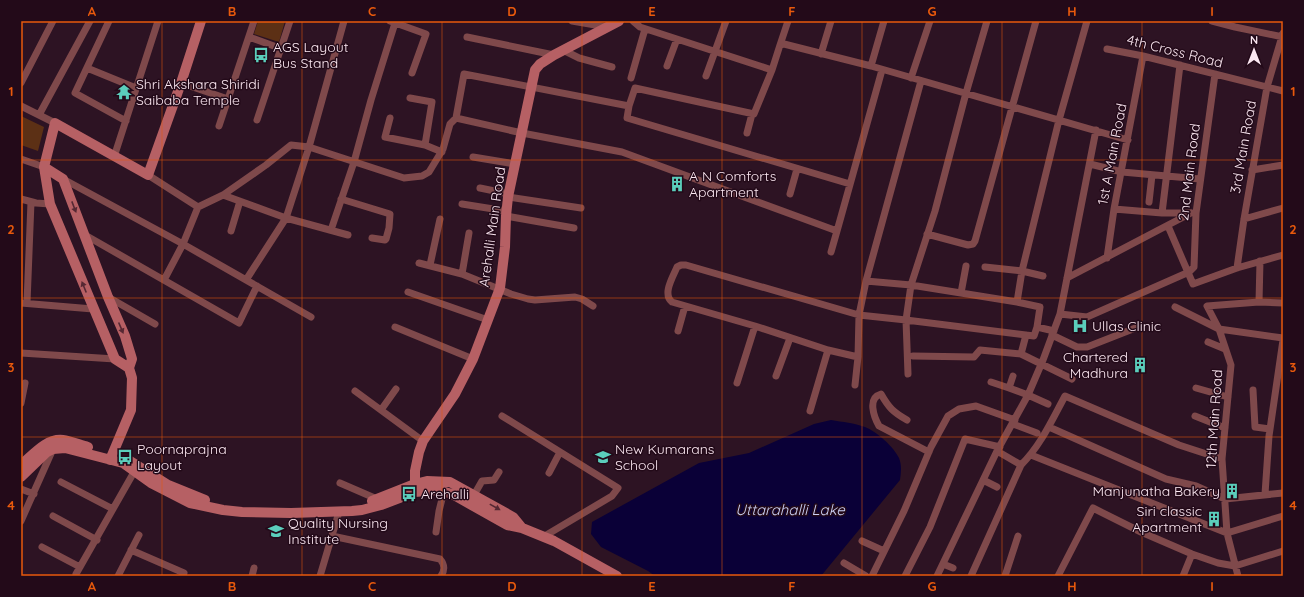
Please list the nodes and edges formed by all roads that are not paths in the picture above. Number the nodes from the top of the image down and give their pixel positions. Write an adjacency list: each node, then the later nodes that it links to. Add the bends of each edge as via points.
1 (53, 21): 49 (street)
2 (90, 21): 62 (street)
3 (109, 21): 40 (street)
4 (158, 21): 52 (street)
5 (201, 21): 50 (street)
6 (254, 21): 26 (street)
7 (290, 21): 30 (street)
8 (344, 21): 75 (street)
9 (572, 21): 23 (street)
10 (619, 21): 23 (street, Arehalli Main Road)
11 (633, 21): 24 (street)
12 (726, 21): 32 (street)
13 (788, 21): 29 (street)
14 (831, 21): 34 (street)
15 (884, 21): 38 (street)
16 (930, 21): 47 (street)
17 (987, 21): 55 (street)
18 (1036, 21): 60 (street)
19 (1087, 21): 66 (street)
20 (1212, 21): 22 (street)
21 (392, 22): 43 (street, via 426,34); 80 (street)
22 (1236, 24): 25 (street)
23 (607, 27): 33 (street, Arehalli Main Road)
24 (645, 29): 28 (street); 46 (street)
25 (1283, 36): 51 (street, 3rd Main Road)
26 (249, 37): 30 (street); 57 (street)
27 (467, 37): 33 (street)
28 (677, 39): 32 (street); 37 (street)
29 (780, 45): 34 (street); 41 (street)
30 (282, 48): 65 (street)
31 (1106, 48): 35 (street, 4th Cross Road)
32 (714, 51): 41 (street); 45 (street)
33 (558, 52): 39 (street); 53 (street, Arehalli Main Road, via 535,70)
34 (821, 54): 38 (street)
35 (1143, 56): 36 (street, 4th Cross Road); 73 (street, 1st A Main Road)
36 (1180, 65): 44 (street, 4th Cross Road); 90 (street)
37 (667, 66)
38 (870, 66): 42 (street)
39 (612, 67)
40 (87, 68): 52 (street); 67 (street, via 75,93)
41 (772, 70): 61 (street, via 757,110)
42 (882, 70): 47 (street); 93 (street)
43 (412, 73)
44 (1215, 74): 51 (street, 4th Cross Road); 92 (street, 2nd Main Road)
45 (706, 76)
46 (631, 78)
47 (911, 78): 48 (street)
48 (921, 81): 55 (street); 142 (street)
49 (21, 83)
50 (181, 83): 57 (street); 88 (street)
51 (1267, 87): 54 (street, 4th Cross Road); 86 (street, 3rd Main Road)
52 (136, 88): 67 (street)
53 (531, 88): 59 (street); 64 (street, via 464,74); 71 (street, Arehalli Main Road)
54 (1283, 91)
55 (966, 93): 60 (street); 121 (street)
56 (410, 98): 74 (street, via 432,104)
57 (228, 99): 69 (street)
58 (21, 106): 62 (street)
59 (629, 106): 61 (street, via 635,88); 85 (street, via 627,118)
60 (1012, 106): 66 (street); 121 (street, via 973,244 968,245)
61 (752, 114): 72 (street)
62 (39, 115): 68 (street)
63 (390, 118): 74 (street, via 385,137)
64 (456, 118): 71 (street); 76 (street, via 450,124)
65 (258, 120)
66 (1059, 120): 70 (street); 135 (street)
67 (126, 121): 77 (street)
68 (55, 123): 77 (street); 84 (street)
69 (219, 126)
70 (1096, 130): 73 (street); 82 (street)
71 (522, 133): 81 (street, Arehalli Main Road); 119 (street, via 622,152)
72 (747, 133)
73 (1128, 140): 87 (street, 1st A Main Road)
74 (425, 145): 76 (street)
75 (309, 147): 80 (street); 96 (street, via 290,145); 112 (street)
76 (442, 152): 80 (street, via 429,172 422,176 404,178)
77 (114, 157): 88 (street)
78 (473, 157): 81 (street)
79 (21, 159): 84 (street)
80 (354, 162): 99 (street)
81 (515, 164): 97 (street, Arehalli Main Road)
82 (1090, 164): 87 (street); 139 (street)
83 (1283, 165): 86 (street)
84 (44, 167): 91 (street); 103 (street)
85 (797, 169): 93 (street); 95 (street)
86 (1252, 170): 113 (street, 3rd Main Road)
87 (1122, 172): 89 (street); 107 (street, 1st A Main Road)
88 (148, 175): 105 (street)
89 (1152, 175): 90 (street); 102 (street)
90 (1166, 176): 92 (street); 109 (street)
91 (63, 179): 122 (street, one-way to 122); 125 (street)
92 (1200, 179): 110 (street, 2nd Main Road)
93 (850, 184): 119 (street)
94 (480, 188): 97 (street)
95 (790, 194)
96 (223, 195): 100 (street); 105 (street)
97 (508, 195): 106 (street); 111 (street, Arehalli Main Road)
98 (21, 199): 101 (street)
99 (341, 199): 117 (street); 124 (street, via 390,214 386,239)
100 (240, 201): 112 (street); 118 (street)
101 (30, 202): 103 (street); 151 (street)
102 (1149, 202)
103 (50, 204): 156 (street, one-way to 103)
104 (462, 204): 111 (street)
105 (198, 207): 125 (street)
106 (581, 208)
107 (1114, 208): 109 (street); 128 (street, 1st A Main Road)
108 (1283, 208): 113 (street)
109 (1162, 213): 110 (street)
110 (1194, 213): 115 (street); 136 (street, 2nd Main Road, via 1194,264)
111 (506, 214): 116 (street); 145 (street, Arehalli Main Road)
112 (286, 218): 117 (street); 141 (street)
113 (1244, 219): 134 (street, 3rd Main Road)
114 (440, 220): 131 (street)
115 (1168, 226): 128 (street); 136 (street)
116 (574, 228)
117 (331, 230): 123 (street)
118 (230, 231)
119 (838, 231): 126 (street)
120 (469, 233): 137 (street)
121 (927, 234): 143 (street)
122 (85, 235): 140 (street); 148 (street)
123 (348, 235)
124 (372, 238)
125 (183, 244): 140 (street); 141 (street)
126 (831, 252)
127 (1283, 255): 129 (street)
128 (1107, 258): 139 (street)
129 (1260, 261): 134 (street); 150 (street)
130 (419, 263): 131 (street)
131 (430, 265): 137 (street)
132 (966, 266): 147 (street)
133 (985, 266): 135 (street)
134 (1237, 268): 136 (street, via 1193,284)
135 (1022, 271): 138 (street); 149 (street)
136 (1189, 272): 157 (street, via 1087,317)
137 (462, 274): 145 (street)
138 (1043, 276)
139 (1067, 278): 157 (street)
140 (164, 280): 144 (street, via 239,323)
141 (246, 280): 144 (street)
142 (866, 281): 143 (street); 158 (street)
143 (911, 285): 147 (street); 161 (street)
144 (257, 286): 159 (street)
145 (500, 288): 153 (street, via 511,294 535,300 575,297); 160 (street, Arehalli Main Road)
146 (408, 292): 160 (street)
147 (961, 293): 149 (street)
148 (108, 297): 162 (street); 183 (street, one-way to 183, via 132,359)
149 (1017, 302): 165 (street, via 1040,307)
150 (1258, 302): 152 (street); 167 (street, 12th Main Road, via 1207,306)
151 (24, 303): 156 (street)
152 (1283, 304)
153 (593, 306)
154 (685, 306): 158 (street, via 672,302 667,294 680,265); 163 (street); 168 (street)
155 (1175, 307): 167 (street)
156 (93, 309): 180 (street)
157 (1060, 314): 169 (street)
158 (859, 315): 161 (street); 178 (street)
159 (311, 317)
160 (488, 320): 181 (street, Arehalli Main Road)
161 (906, 320): 170 (street); 184 (street)
162 (155, 324)
163 (755, 326): 171 (street); 190 (street)
164 (395, 327): 181 (street)
165 (1037, 327): 169 (street); 170 (street, via 1034,336)
166 (1138, 327): 169 (street, via 1087,347 1078,347)
167 (1219, 329): 172 (street); 174 (street, 12th Main Road)
168 (678, 331)
169 (1053, 333): 182 (street)
170 (1026, 335): 177 (street)
171 (790, 338): 175 (street); 185 (street)
172 (1283, 339): 209 (street)
173 (1208, 342): 174 (street)
174 (1225, 349): 198 (street, 12th Main Road, via 1231,365)
175 (828, 350): 178 (street); 202 (street)
176 (21, 353): 180 (street)
177 (1021, 354): 179 (street, via 980,350 974,356); 182 (street)
178 (858, 356): 191 (street)
179 (913, 356)
180 (115, 359): 183 (street)
181 (473, 359): 211 (street, Arehalli Main Road, via 455,394)
182 (1041, 364): 187 (street); 197 (street)
183 (129, 368): 217 (street, via 132,378 131,410)
184 (908, 374)
185 (776, 376)
186 (1013, 376): 192 (street)
187 (1072, 379)
188 (991, 382): 192 (street)
189 (25, 383): 199 (street)
190 (737, 383)
191 (855, 385)
192 (1009, 388): 197 (street)
193 (1196, 388): 198 (street)
194 (396, 389): 201 (street)
195 (1253, 390): 209 (street, via 1255,427)
196 (355, 392): 201 (street)
197 (1028, 394): 200 (street); 206 (street)
198 (1228, 397): 208 (street, 12th Main Road)
199 (21, 403)
200 (1048, 404)
201 (381, 410): 211 (street)
202 (810, 411)
203 (502, 416): 214 (street)
204 (1195, 416): 208 (street)
205 (907, 420): 215 (street, via 888,406 881,394 874,398 876,420 880,426)
206 (1014, 422): 210 (street); 213 (street); 215 (street, via 976,406 959,408 948,416)
207 (1049, 427): 216 (street); 218 (street, via 1064,396 1179,445); 237 (street, via 1166,479 1196,486)
208 (1225, 428): 218 (street, 12th Main Road)
209 (1270, 429): 234 (street)
210 (1037, 433)
211 (423, 441): 229 (street, Arehalli Main Road, via 414,471)
212 (54, 449): 217 (street, via 65,448); 224 (street, via 47,452); 233 (street)
213 (999, 449): 219 (street); 225 (street); 273 (street, via 965,438 930,527)
214 (560, 452): 223 (street); 250 (street, via 618,488 612,496)
215 (929, 452): 255 (street)
216 (1031, 455): 219 (street); 246 (street)
217 (111, 457): 220 (street, via 62,440 52,440); 221 (street); 236 (street, via 129,460 168,485 200,499 226,505 293,508 358,504)
218 (1222, 459): 237 (street, 12th Main Road)
219 (1022, 465): 275 (street)
220 (21, 466)
221 (134, 472): 238 (street); 240 (street, via 172,494 207,507 263,513)
222 (499, 472): 235 (street, via 494,480 482,482)
223 (549, 473)
224 (21, 477)
225 (983, 480): 228 (street); 259 (street)
226 (61, 482): 238 (street)
227 (340, 483): 236 (street)
228 (997, 487)
229 (415, 488): 231 (street); 235 (street, via 427,481 450,482); 236 (street); 240 (street, via 381,505)
230 (21, 489): 233 (street)
231 (444, 491): 244 (street, via 507,525); 245 (street)
232 (1283, 493): 234 (street)
233 (34, 494): 239 (street)
234 (1265, 494): 237 (street)
235 (474, 495): 244 (street, one-way to 244, via 513,516)
236 (378, 499)
237 (1225, 499): 246 (street, 12th Main Road)
238 (114, 509): 251 (street)
239 (23, 512): 243 (street)
240 (339, 512): 248 (street)
241 (53, 516): 251 (street)
242 (1283, 516): 246 (street)
243 (21, 521)
244 (522, 528): 250 (street)
245 (436, 532)
246 (1227, 534): 260 (street, 12th Main Road)
247 (139, 535): 254 (street)
248 (332, 536): 268 (street); 269 (street, via 440,559 444,565)
249 (1018, 536): 276 (street)
250 (543, 537): 270 (street)
251 (96, 540): 261 (street)
252 (862, 541): 255 (street)
253 (42, 547): 261 (street)
254 (132, 550): 264 (street); 266 (street)
255 (884, 551): 272 (street)
256 (1283, 551): 260 (street)
257 (1192, 554): 260 (street); 277 (street, via 1093,508); 278 (street)
258 (844, 563): 271 (street)
259 (943, 564): 263 (street); 274 (street)
260 (1235, 566): 279 (street, 12th Main Road)
261 (80, 567): 265 (street)
262 (254, 568): 267 (street)
263 (953, 568)
264 (184, 573)
265 (76, 574)
266 (119, 576)
267 (252, 576)
268 (320, 576)
269 (441, 576)
270 (617, 576)
271 (866, 576)
272 (872, 576)
273 (905, 576)
274 (937, 576)
275 (971, 576)
276 (1005, 576)
277 (1058, 576)
278 (1183, 576)
279 (1238, 576)

